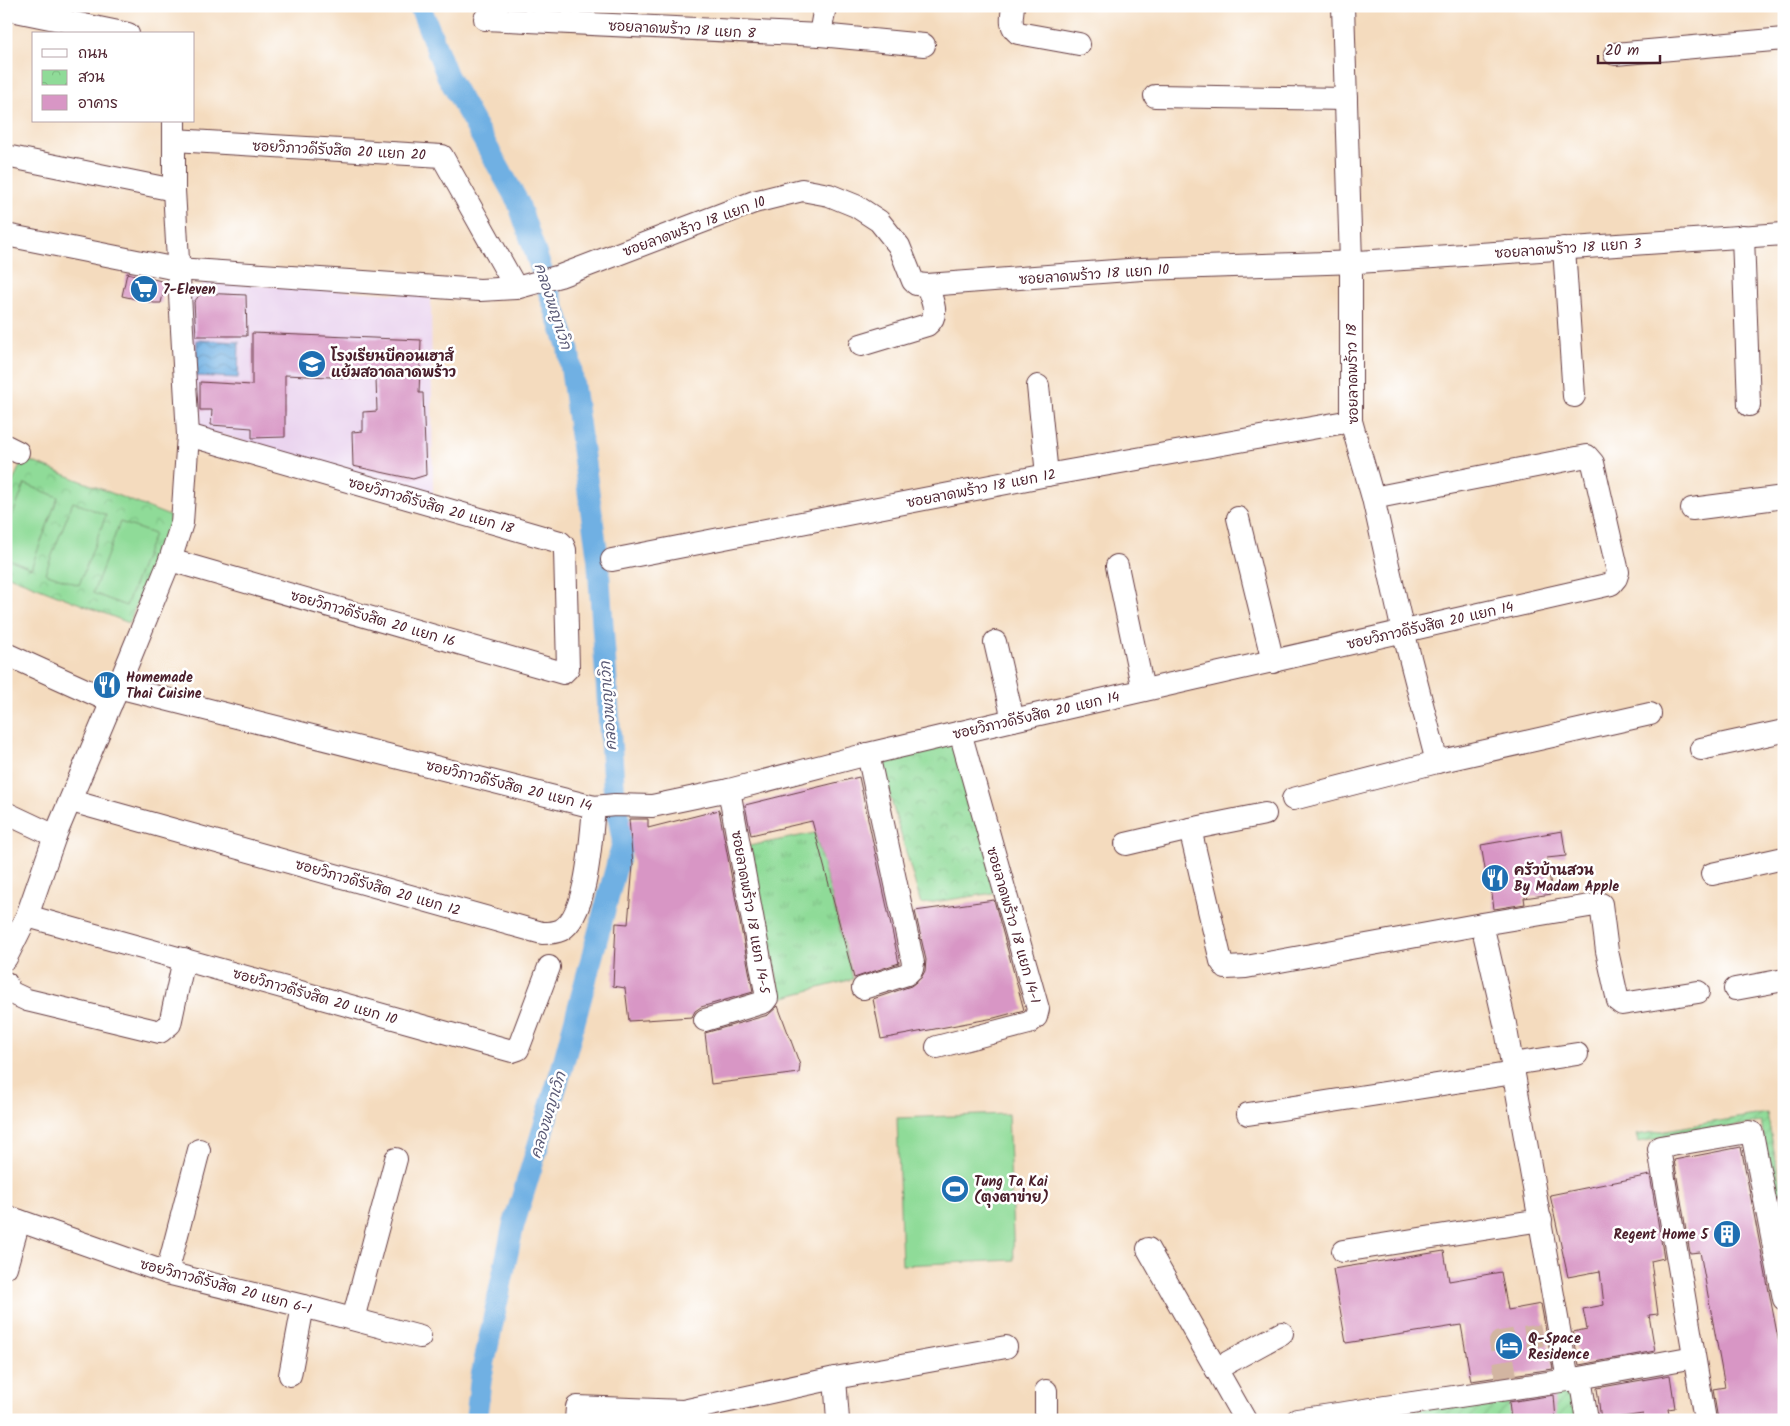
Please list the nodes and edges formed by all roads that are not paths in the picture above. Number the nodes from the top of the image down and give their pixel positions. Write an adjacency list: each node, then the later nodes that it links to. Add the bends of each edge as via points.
1 (825, 6): 7 (street)
2 (1013, 6): 10 (street, via 1011,21 1018,33)
3 (1343, 6): 13 (street, ซอยลาดพร้าว 18)
4 (6, 9): 6 (street)
5 (485, 19): 7 (street, ซอยลาดพร้าว 18 แยก 8)
6 (118, 32)
7 (820, 36): 9 (street, ซอยลาดพร้าว 18 แยก 8)
8 (1784, 39): 11 (street)
9 (924, 44)
10 (1080, 44)
11 (1614, 54)
12 (1154, 96): 13 (street)
13 (1346, 99): 21 (street, ซอยลาดพร้าว 18)
14 (174, 131): 16 (street); 24 (street, ซอยวิภาวดีรังสิต 20 แยก 20, via 442,156)
15 (6, 156): 16 (street)
16 (174, 190): 22 (street)
17 (1784, 234): 19 (street, ซอยลาดพร้าว 18 แยก 3)
18 (6, 235): 22 (street, ซอยลาดพร้าว 18 แยก 10)
19 (1743, 236): 20 (street, ซอยลาดพร้าว 18 แยก 3); 28 (street)
20 (1564, 248): 21 (street, ซอยลาดพร้าว 18 แยก 3); 27 (street)
21 (1351, 262): 23 (street, ซอยลาดพร้าว 18 แยก 10, via 1142,269); 29 (street, ซอยลาดพร้าว 18)
22 (178, 269): 24 (street, ซอยลาดพร้าว 18 แยก 10, via 480,290); 30 (street)
23 (927, 285): 24 (street, ซอยลาดพร้าว 18 แยก 10, via 913,281 899,246 879,221 838,198 802,190 754,202 560,276); 25 (street, via 935,313 933,320 927,325)
24 (516, 288)
25 (861, 345)
26 (1038, 386): 31 (street)
27 (1574, 396)
28 (1749, 405)
29 (1351, 421): 31 (street, ซอยลาดพร้าว 18 แยก 12); 33 (street, ซอยลาดพร้าว 18)
30 (188, 435): 36 (street, via 182,523); 42 (street, ซอยวิภาวดีรังสิต 20 แยก 18, via 560,542 565,550)
31 (1047, 475): 37 (street, ซอยลาดพร้าว 18 แยก 12)
32 (1784, 497): 34 (street)
33 (1373, 498): 39 (street, ซอยลาดพร้าว 18); 39 (street, ซอยวิภาวดีรังสิต 20 แยก 14, via 1587,456 1593,463 1618,572 1611,584)
34 (1692, 509)
35 (1238, 518): 43 (street)
36 (170, 560): 42 (street, ซอยวิภาวดีรังสิต 20 แยก 16, via 563,673); 45 (street)
37 (612, 560)
38 (1117, 566): 44 (street)
39 (1403, 631): 43 (street, ซอยวิภาวดีรังสิต 20 แยก 14); 52 (street, ซอยลาดพร้าว 18)
40 (995, 642): 47 (street)
41 (6, 654): 45 (street, ซอยวิภาวดีรังสิต 20 แยก 14)
42 (569, 660)
43 (1273, 662): 44 (street, ซอยวิภาวดีรังสิต 20 แยก 14)
44 (1143, 690): 47 (street, ซอยวิภาวดีรังสิต 20 แยก 14)
45 (115, 695): 55 (street); 56 (street, ซอยวิภาวดีรังสิต 20 แยก 14)
46 (1650, 714): 52 (street)
47 (1012, 720): 49 (street, ซอยวิภาวดีรังสิต 20 แยก 14)
48 (1784, 731): 50 (street)
49 (960, 732): 51 (street, ซอยวิภาวดีรังสิต 20 แยก 14); 75 (street, ซอยลาดพร้าว 18 แยก 14-1, via 1038,1012 1029,1023)
50 (1700, 749)
51 (868, 754): 53 (street, ซอยวิภาวดีรังสิต 20 แยก 14); 71 (street, via 913,963 908,974)
52 (1437, 762): 54 (street)
53 (729, 790): 56 (street, ซอยวิภาวดีรังสิต 20 แยก 14, via 652,806); 74 (street, ซอยลาดพร้าว 18 แยก 14-5, via 767,998 764,1002)
54 (1293, 800)
55 (71, 801): 56 (street, ซอยวิภาวดีรังสิต 20 แยก 12, via 542,933 564,928 573,918 582,898); 60 (street)
56 (594, 807)
57 (6, 813): 60 (street)
58 (1265, 814): 59 (street)
59 (1190, 829): 61 (street); 65 (street, via 1221,961 1226,968)
60 (55, 836): 64 (street)
61 (1126, 844)
62 (1784, 858): 63 (street)
63 (1712, 874)
64 (27, 916): 66 (street); 67 (street, ซอยวิภาวดีรังสิต 20 แยก 10)
65 (1482, 924): 73 (street, via 1600,904 1618,1001 1622,1004); 77 (street)
66 (6, 958)
67 (184, 959): 68 (street, ซอยวิภาวดีรังสิต 20 แยก 10, via 512,1051 518,1049); 70 (street, via 170,1024 160,1032 27,1000 10,992)
68 (549, 967)
69 (1784, 980): 72 (street)
70 (6, 983)
71 (863, 988)
72 (1735, 989)
73 (1698, 992)
74 (705, 1020)
75 (938, 1047)
76 (1577, 1054): 77 (street)
77 (1513, 1068): 78 (street); 82 (street)
78 (1248, 1114)
79 (199, 1150): 86 (street)
80 (396, 1159): 89 (street)
81 (13, 1218): 85 (street); 86 (street, ซอยวิภาวดีรังสิต 20 แยก 6-1)
82 (1541, 1220): 84 (street); 97 (street)
83 (1148, 1248): 94 (street)
84 (1343, 1251)
85 (6, 1267)
86 (167, 1273): 88 (street, ซอยวิภาวดีรังสิต 20 แยก 6-1)
87 (1784, 1300): 93 (street, via 1752,1133 1660,1146)
88 (303, 1306): 89 (street, ซอยวิภาวดีรังสิต 20 แยก 6-1); 95 (street)
89 (353, 1319): 91 (street, ซอยวิภาวดีรังสิต 20 แยก 6-1)
90 (1282, 1333): 94 (street)
91 (420, 1337)
92 (1006, 1347): 96 (street)
93 (1686, 1358): 97 (street); 105 (street)
94 (1216, 1369): 102 (street)
95 (290, 1375)
96 (836, 1378): 99 (street, via 683,1410 578,1407); 100 (street)
97 (1574, 1379): 103 (street, via 1507,1386); 104 (street)
98 (1046, 1391): 101 (street)
99 (576, 1420)
100 (838, 1420)
101 (1046, 1420)
102 (1245, 1420)
103 (1297, 1420)
104 (1588, 1420)
105 (1705, 1420)

